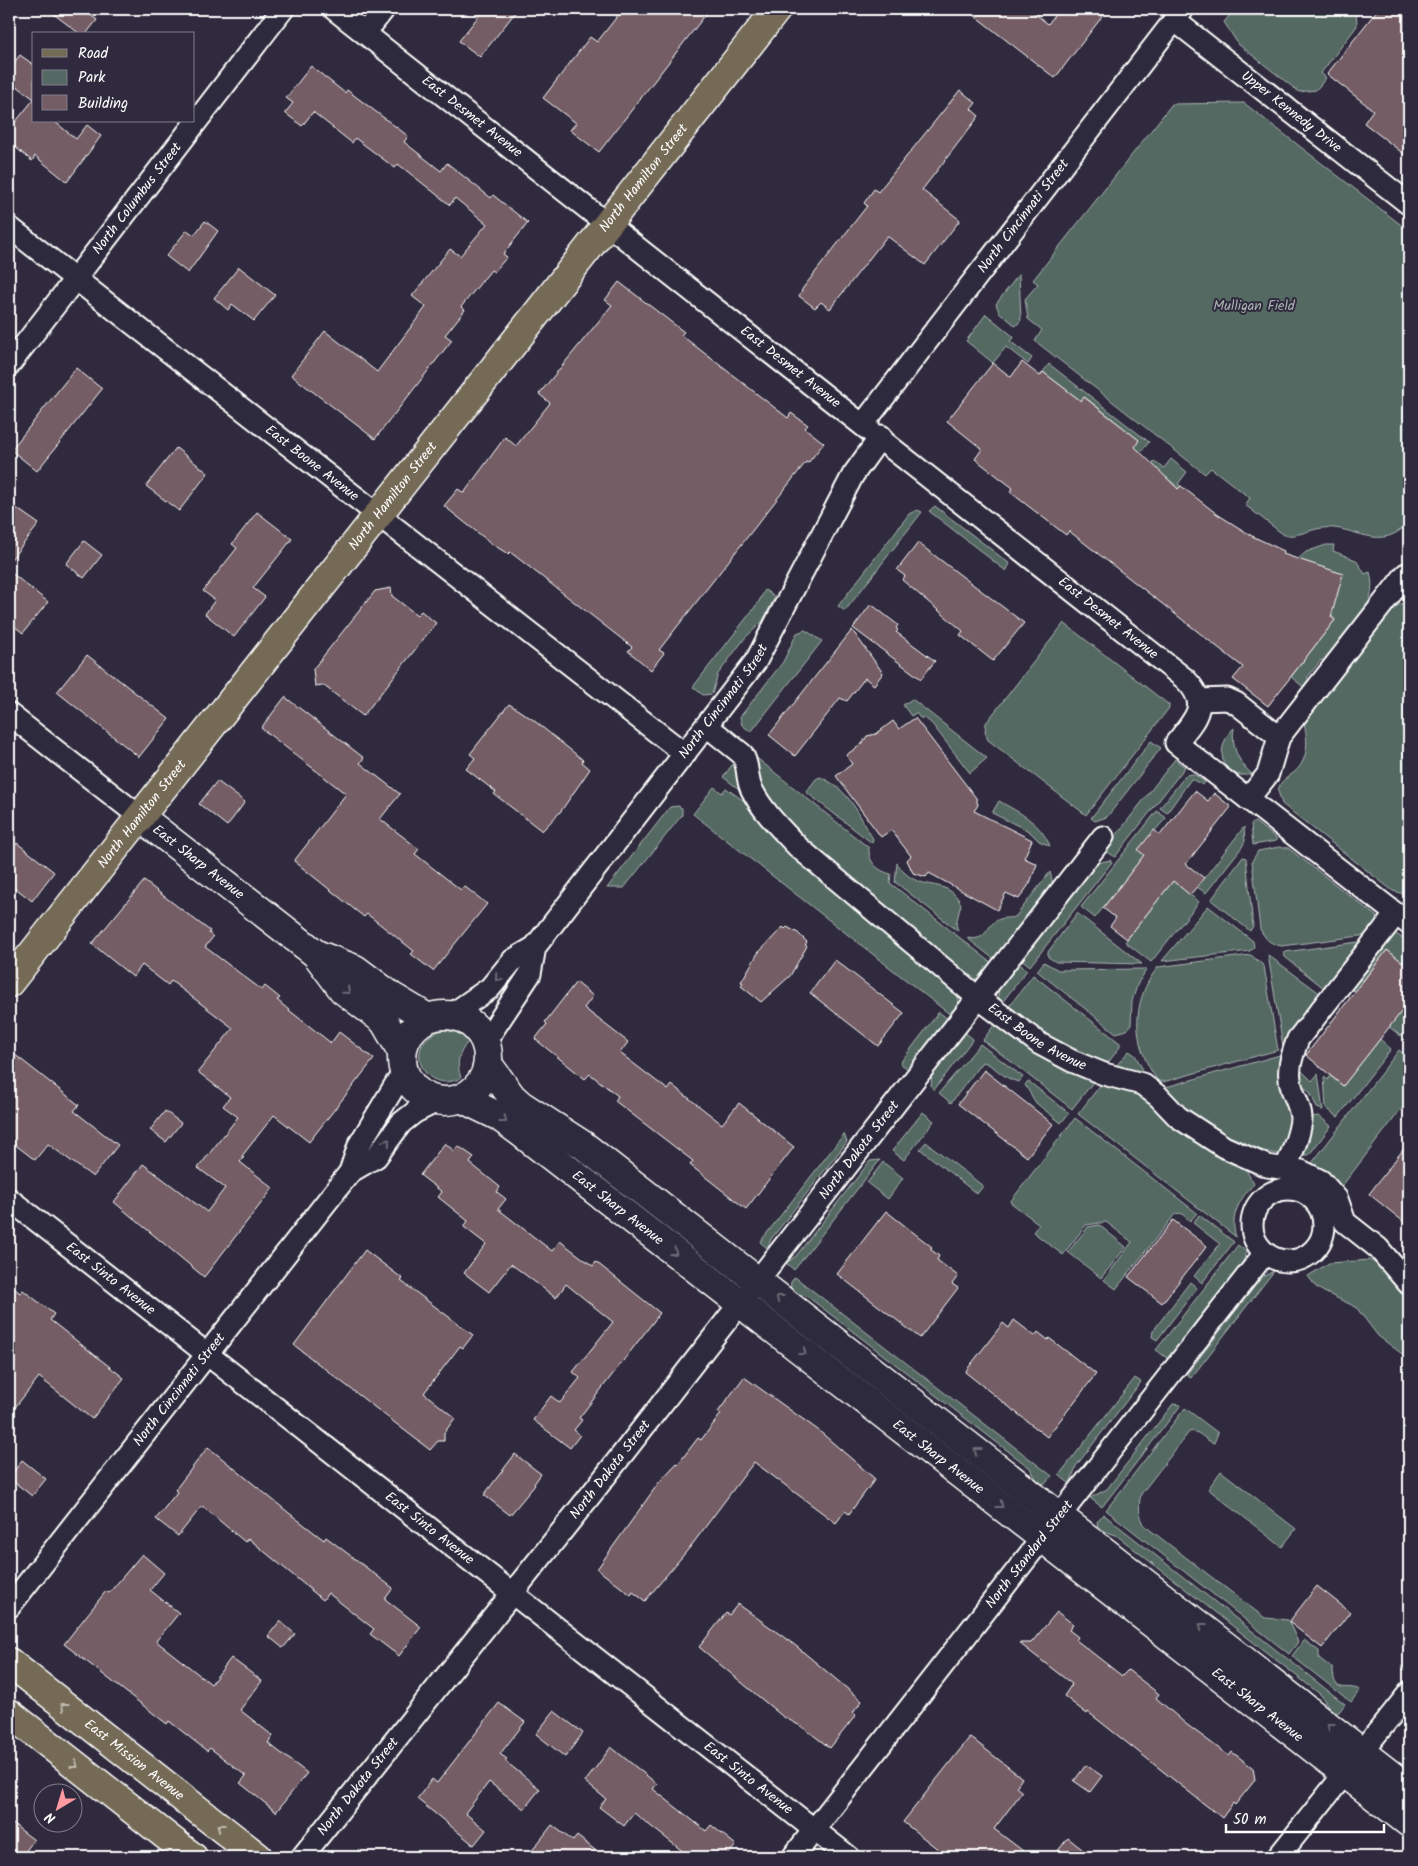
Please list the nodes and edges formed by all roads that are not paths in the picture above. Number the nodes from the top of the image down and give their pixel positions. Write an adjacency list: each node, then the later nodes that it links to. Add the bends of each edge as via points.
1 (283, 9): 10 (street, North Columbus Street)
2 (334, 9): 6 (street, East Desmet Avenue)
3 (384, 9): 6 (street)
4 (777, 9): 8 (main road, North Hamilton Street)
5 (1178, 15): 7 (street, Upper Kennedy Drive); 12 (street, North Cincinnati Street)
6 (365, 33): 8 (street, East Desmet Avenue)
7 (1409, 204)
8 (608, 223): 12 (street, East Desmet Avenue); 13 (main road, North Hamilton Street)
9 (9, 226): 10 (street, East Boone Avenue)
10 (75, 278): 11 (street, North Columbus Street); 13 (street, East Boone Avenue)
11 (9, 365)
12 (872, 430): 15 (street, East Desmet Avenue, via 1185,679); 17 (street, North Cincinnati Street, via 853,475 766,645)
13 (379, 514): 19 (street, East Boone Avenue); 21 (main road, North Hamilton Street, via 260,668)
14 (1409, 576): 18 (street, via 1406,574)
15 (1200, 700): 18 (street, via 1227,699 1236,703); 20 (street, via 1199,710 1176,743)
16 (9, 714): 21 (street, East Sharp Avenue)
17 (707, 726): 19 (street, North Cincinnati Street); 27 (street, East Boone Avenue, via 742,754 756,796 798,847)
18 (1280, 737): 20 (street, via 1268,774)
19 (685, 754): 24 (street, North Cincinnati Street)
20 (1248, 799): 23 (street)
21 (139, 816): 25 (street, East Sharp Avenue); 26 (main road, North Hamilton Street)
22 (1102, 837): 27 (street, North Dakota Street)
23 (1403, 919): 32 (street, via 1298,1039 1289,1077 1301,1118)
24 (535, 947): 28 (street, North Cincinnati Street, one-way to 28, via 513,960 490,988); 29 (street, North Cincinnati Street, via 530,974)
25 (316, 954): 28 (street, East Sharp Avenue, via 356,969 390,996); 30 (street, East Sharp Avenue, one-way to 30, via 343,990 384,1021)
26 (9, 983)
27 (977, 997): 32 (street, East Boone Avenue, via 1032,1038 1072,1061 1150,1089 1178,1118 1224,1147 1267,1166); 36 (street, North Dakota Street)
28 (440, 1016): 29 (street, via 471,1024); 30 (street, via 411,1031)
29 (486, 1053): 31 (street, via 479,1084); 36 (street, East Sharp Avenue, via 512,1097 521,1105 583,1145)
30 (404, 1063): 31 (street, via 419,1092); 33 (street, North Cincinnati Street, via 397,1082 359,1145)
31 (450, 1099): 33 (street, North Cincinnati Street, one-way to 31, via 376,1157 401,1123 415,1112); 38 (street, East Sharp Avenue, one-way to 38, via 498,1116)
32 (1286, 1168): 37 (street, East Boone Avenue, via 1321,1181 1337,1199 1345,1222 1378,1248)
33 (350, 1172): 39 (street, North Cincinnati Street)
34 (9, 1199): 39 (street, East Sinto Avenue)
35 (1265, 1253): 40 (street, North Standard Street)
36 (757, 1281): 38 (street, North Dakota Street); 40 (street, East Sharp Avenue, one-way to 36)
37 (1409, 1284)
38 (739, 1303): 41 (street, East Sharp Avenue, one-way to 41); 42 (street, North Dakota Street)
39 (207, 1355): 42 (street, East Sinto Avenue); 43 (street, North Cincinnati Street)
40 (1060, 1516): 41 (street, North Standard Street); 47 (street, East Sharp Avenue, one-way to 40)
41 (1043, 1538): 48 (street, East Sharp Avenue); 51 (street, North Standard Street)
42 (513, 1592): 51 (street, East Sinto Avenue); 54 (street, North Dakota Street)
43 (9, 1607)
44 (9, 1662): 52 (main road, East Mission Avenue, one-way to 44)
45 (1409, 1693): 47 (street)
46 (9, 1713): 53 (main road, one-way to 53)
47 (1363, 1752): 48 (street); 49 (street, East Sharp Avenue)
48 (1346, 1774): 50 (street, East Sharp Avenue); 57 (street)
49 (1409, 1789)
50 (1409, 1823)
51 (814, 1830): 55 (street, North Standard Street); 56 (street, East Sinto Avenue)
52 (253, 1856)
53 (193, 1857)
54 (302, 1857)
55 (793, 1857)
56 (849, 1857)
57 (1278, 1857)

